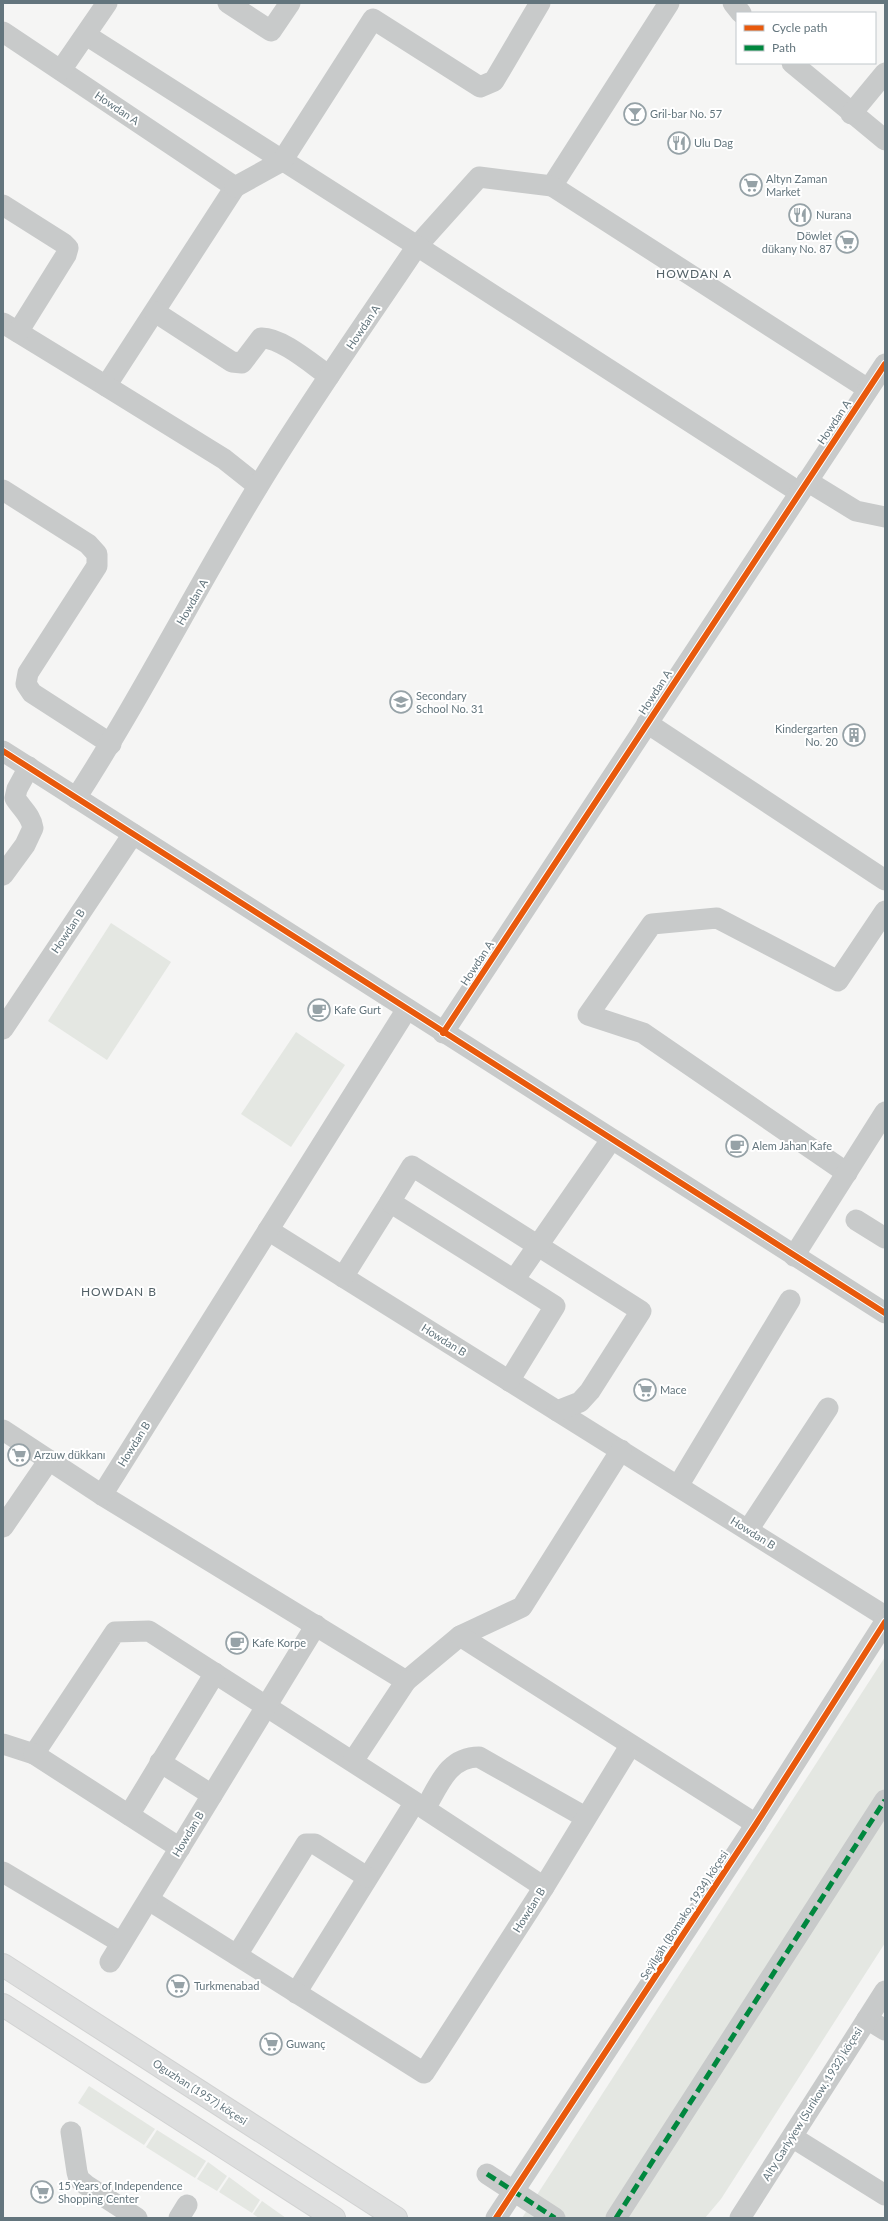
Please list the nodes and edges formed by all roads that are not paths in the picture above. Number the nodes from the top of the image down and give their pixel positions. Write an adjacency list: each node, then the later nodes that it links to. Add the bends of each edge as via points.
1 (107, 3): 9 (street)
2 (228, 3): 3 (street, via 271,31)
3 (290, 3)
4 (540, 3): 15 (street, via 494,81 480,87 373,18)
5 (669, 3): 16 (street)
6 (733, 3): 7 (street)
7 (740, 12)
8 (3, 32): 11 (street, Howdan A)
9 (86, 35): 11 (street); 15 (street)
10 (793, 64): 13 (street)
11 (61, 70): 17 (street, Howdan A)
12 (885, 73): 13 (street)
13 (851, 114): 14 (street)
14 (885, 140)
15 (282, 161): 17 (street); 19 (street)
16 (552, 186): 19 (street, Howdan A, via 479,177); 25 (street)
17 (235, 187): 20 (street)
18 (3, 205): 21 (street, via 68,248 66,255)
19 (417, 246): 23 (street, Howdan A); 27 (street)
20 (155, 312): 23 (street, via 232,362 242,363 261,338 269,338); 24 (street)
21 (10, 327): 24 (street)
22 (885, 364): 25 (street, Howdan A)
23 (329, 376): 26 (street, Howdan A)
24 (106, 386): 26 (street, via 224,459)
25 (868, 389): 27 (street, Howdan A)
26 (258, 486): 31 (street, Howdan A)
27 (803, 487): 29 (street, via 856,511); 30 (street, Howdan A)
28 (3, 490): 31 (street, via 88,544 97,554 97,566 28,673 26,684 32,693)
29 (885, 517)
30 (647, 723): 37 (street, Howdan A); 41 (street, Howdan A)
31 (111, 744): 34 (street, Howdan A)
32 (3, 751): 33 (street)
33 (29, 768): 34 (street); 36 (street, via 15,798 28,814 33,828 25,845)
34 (76, 798): 35 (street)
35 (133, 834): 39 (street); 40 (street, Howdan B)
36 (3, 875)
37 (885, 880)
38 (885, 911): 44 (street, via 838,981 717,918 652,924 588,1015 643,1033)
39 (407, 1009): 41 (street); 47 (street, Howdan B)
40 (3, 1029)
41 (443, 1033): 43 (street)
42 (885, 1112): 44 (street)
43 (611, 1140): 49 (street); 50 (street)
44 (847, 1173): 50 (street)
45 (390, 1202): 49 (street, via 412,1166); 51 (street); 52 (street)
46 (856, 1220): 48 (street)
47 (268, 1230): 51 (street, Howdan B); 62 (street, Howdan B)
48 (885, 1238)
49 (537, 1245): 52 (street); 57 (street, via 641,1311 590,1391 580,1402)
50 (794, 1256): 54 (street)
51 (343, 1277): 55 (street, Howdan B)
52 (514, 1280): 55 (street, via 555,1306)
53 (790, 1300): 61 (street)
54 (885, 1313)
55 (509, 1381): 57 (street, Howdan B)
56 (828, 1408): 64 (street)
57 (557, 1411): 59 (street, Howdan B)
58 (3, 1430): 60 (street)
59 (620, 1450): 61 (street, Howdan B); 68 (street, via 522,1606)
60 (49, 1460): 62 (street); 63 (street)
61 (678, 1486): 64 (street, Howdan B)
62 (102, 1495): 67 (street)
63 (3, 1527)
64 (748, 1530): 65 (street, Howdan B)
65 (885, 1616)
66 (885, 1622): 82 (street, Seýilgäh (Bomako, 1934) köçesi)
67 (316, 1625): 70 (street); 71 (street, Howdan B)
68 (460, 1636): 70 (street); 73 (street)
69 (215, 1673): 71 (street); 74 (street, via 149,1631 115,1632); 75 (street)
70 (406, 1681): 76 (street)
71 (267, 1706): 76 (street); 77 (street, Howdan B)
72 (3, 1744): 74 (street)
73 (630, 1746): 81 (street, Howdan B); 82 (street)
74 (34, 1754): 80 (street)
75 (160, 1762): 77 (street); 80 (street)
76 (353, 1762): 79 (street)
77 (212, 1795): 83 (street, Howdan B)
78 (885, 1800): 107 (street)
79 (420, 1805): 81 (street, via 454,1764 468,1757 480,1758); 85 (street); 86 (street)
80 (129, 1815): 83 (street)
81 (585, 1817): 86 (street, Howdan B)
82 (756, 1824): 100 (street, Seýilgäh (Bomako, 1934) köçesi)
83 (180, 1848): 87 (street, Howdan B)
84 (3, 1872): 88 (street)
85 (367, 1877): 89 (street, via 315,1844 306,1844); 93 (street)
86 (544, 1886): 93 (street, Howdan B, via 426,2072 419,2072)
87 (149, 1900): 88 (street, Howdan B); 89 (street)
88 (120, 1942): 90 (street, Howdan B)
89 (237, 1955): 93 (street)
90 (110, 1962)
91 (3, 1965): 104 (main road, Oguzhan (1957) köçesi)
92 (885, 1991): 95 (street, Alty Garlyýew (Surikow, 1932) köçesi)
93 (296, 1993)
94 (3, 2005): 103 (main road)
95 (867, 2019): 96 (street); 98 (street, Alty Garlyýew (Surikow, 1932) köçesi)
96 (885, 2030)
97 (71, 2132): 102 (street, via 80,2179)
98 (792, 2137): 101 (street); 108 (street, Alty Garlyýew (Surikow, 1932) köçesi)
99 (487, 2174): 100 (street)
100 (514, 2190): 105 (street, Seýilgäh (Bomako, 1934) köçesi); 106 (street)
101 (885, 2195)
102 (137, 2218)
103 (334, 2218)
104 (396, 2218)
105 (496, 2218)
106 (555, 2218)
107 (616, 2218)
108 (740, 2218)

